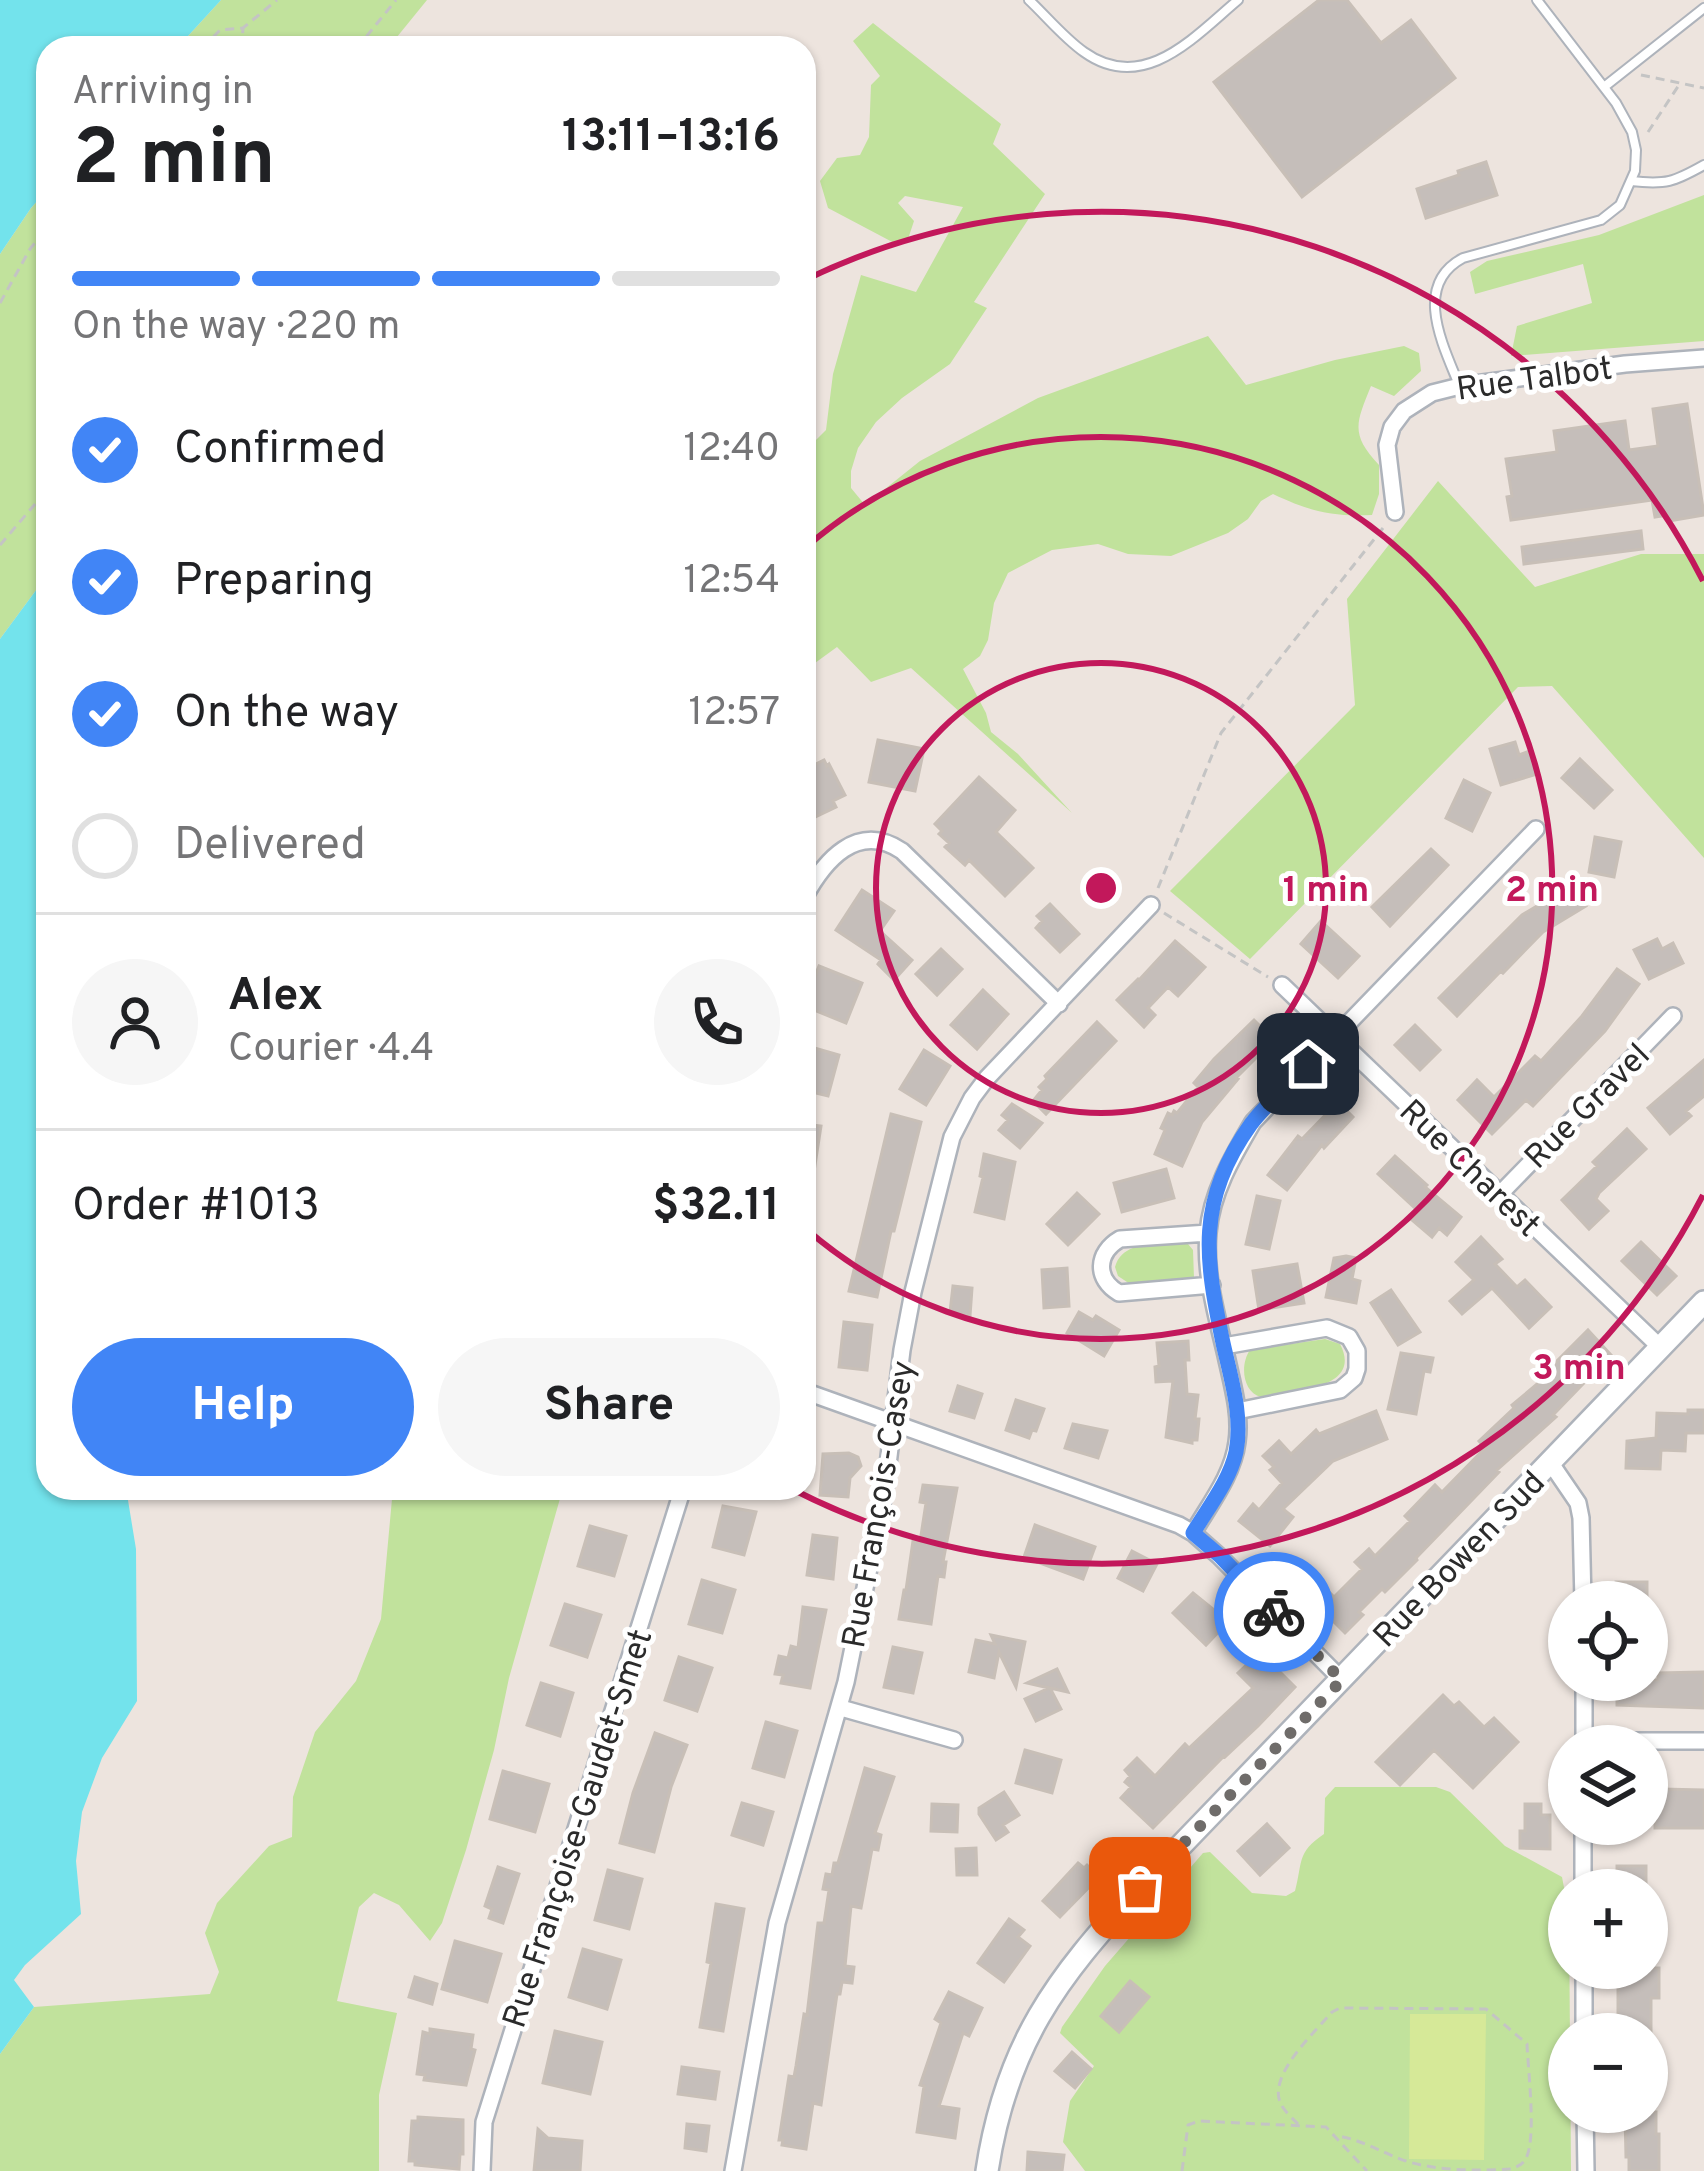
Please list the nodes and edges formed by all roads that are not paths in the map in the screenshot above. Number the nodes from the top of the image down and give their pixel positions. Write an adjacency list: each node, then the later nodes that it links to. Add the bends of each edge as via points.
1 (1029, 0): 2 (lane, via 1085,53 1131,67 1170,56)
2 (1238, 0)
3 (1537, 0): 5 (lane)
4 (1704, 8): 5 (lane)
5 (1604, 87): 7 (lane, via 1632,132)
6 (1704, 165): 7 (lane, via 1675,182)
7 (1631, 181): 9 (lane, via 1620,205 1600,220 1450,265 1438,280 1436,322)
8 (1704, 358): 9 (street, Rue Talbot)
9 (1460, 386): 10 (street, Rue Talbot, via 1432,393 1392,427)
10 (1395, 512)
11 (1536, 829): 17 (street)
12 (816, 878): 15 (street, via 856,843 890,843)
13 (1151, 905): 15 (street, Rue François-Casey)
14 (1282, 986): 17 (street, Rue Charest)
15 (1059, 1004): 26 (street, Rue François-Casey, via 987,1078 952,1137 902,1350)
16 (1673, 1016): 18 (street, Rue Gravel)
17 (1336, 1035): 18 (street, Rue Charest); 19 (street, via 1253,1122 1224,1175)
18 (1499, 1195): 23 (street, Rue Charest)
19 (1208, 1233): 20 (street); 20 (street, via 1120,1239 1102,1256 1101,1272 1119,1293)
20 (1212, 1285): 22 (street)
21 (1704, 1302): 23 (street, Rue Bowen Sud)
22 (1224, 1346): 25 (street); 25 (street, via 1327,1328 1349,1337 1357,1351 1354,1378 1340,1390)
23 (1661, 1348): 27 (street, Rue Bowen Sud)
24 (816, 1395): 26 (street)
25 (1237, 1411): 29 (street, via 1233,1465)
26 (894, 1423): 29 (street); 32 (street, Rue François-Casey)
27 (1550, 1462): 30 (street, via 1578,1503); 31 (street, Rue Bowen Sud)
28 (679, 1500): 37 (street, Rue Françoise-Gaudet-Smet, via 484,2122)
29 (1193, 1533): 31 (street)
30 (1582, 1581)
31 (1342, 1680): 39 (street, Rue Bowen Sud, via 1076,1959 1018,2054)
32 (841, 1708): 33 (street); 38 (street, Rue François-Casey, via 777,1923)
33 (954, 1740)
34 (1704, 1741): 35 (street)
35 (1668, 1742)
36 (1585, 2133): 40 (street)
37 (482, 2171)
38 (733, 2171)
39 (987, 2171)
40 (1586, 2171)

